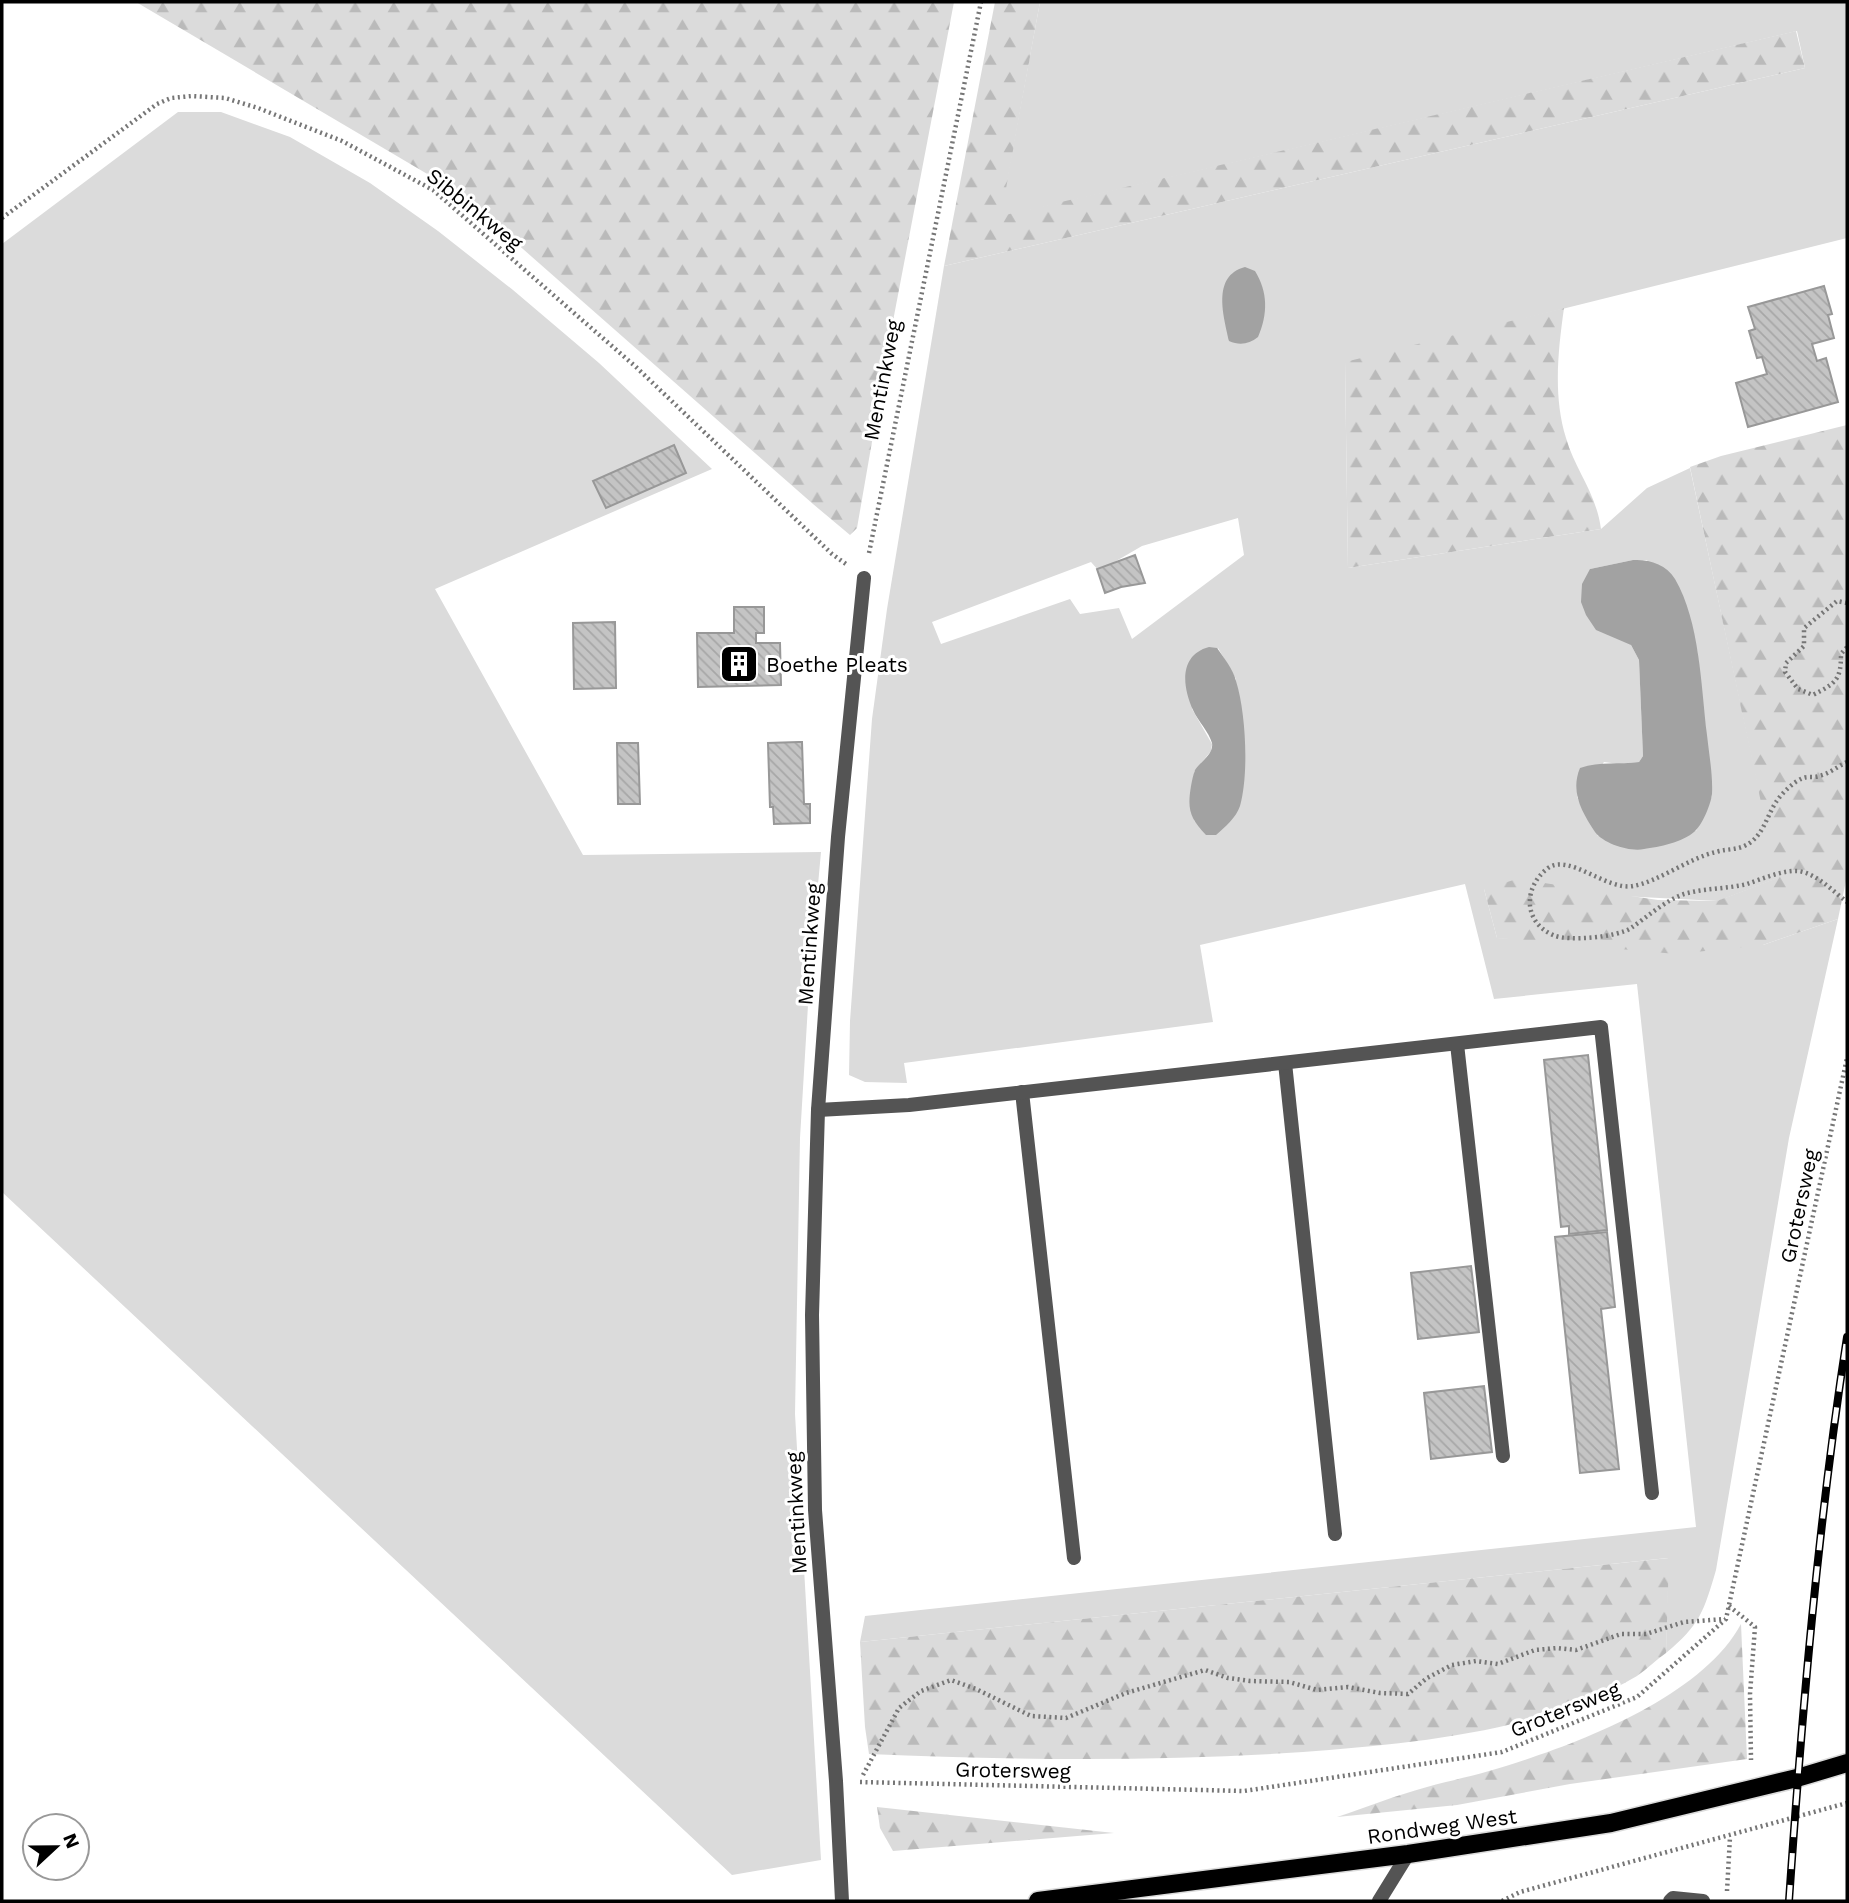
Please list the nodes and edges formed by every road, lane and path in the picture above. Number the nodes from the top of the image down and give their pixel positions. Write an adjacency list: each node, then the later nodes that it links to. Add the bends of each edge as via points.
1 (981, 2): 3 (path, Mentinkweg)
2 (2, 218): 3 (path, Sibbinkweg, via 171,98 225,98 342,141 433,190 636,367 832,554)
3 (864, 578): 12 (street, Mentinkweg, via 838,837)
4 (1847, 603): 5 (path, via 1837,601 1804,628 1804,646 1786,663 1785,673 1798,690 1813,695 1830,686 1841,672 1841,654)
5 (1847, 647)
6 (1847, 762): 7 (path, via 1791,786 1776,802 1766,825 1736,850 1718,851 1632,887 1607,882 1573,866 1551,866 1537,878 1530,900 1533,919 1542,929 1568,938 1623,933 1681,895 1799,871)
7 (1847, 902)
8 (1457, 1044): 10 (street); 13 (street); 14 (street, via 1601,1027)
9 (1847, 1058): 17 (path, Grotersweg)
10 (1285, 1063): 11 (street); 15 (street)
11 (1022, 1092): 12 (street); 16 (street)
12 (818, 1110): 25 (street, Mentinkweg, via 812,1315 815,1510)
13 (1503, 1456)
14 (1652, 1493)
15 (1335, 1534)
16 (1074, 1558)
17 (1729, 1606): 18 (path, Grotersweg); 20 (path, via 1755,1627 1750,1694)
18 (1726, 1619): 18 (path, Grotersweg, via 1637,1697 1502,1752 1244,1791 859,1782 899,1708 921,1691 951,1680 1031,1716 1066,1718 1126,1693 1205,1670 1228,1678 1289,1682 1317,1690 1348,1687 1408,1694 1451,1665 1498,1664 1535,1650 1576,1650 1621,1634 1646,1634 1684,1622)
19 (1847, 1763): 20 (main road, Rondweg West)
20 (1752, 1788): 23 (main road, Rondweg West, via 1611,1823)
21 (1847, 1803): 22 (path)
22 (1730, 1837): 24 (path); 28 (path, via 1592,1871)
23 (1408, 1854): 26 (main road, Rondweg West); 27 (street)
24 (1726, 1899)
25 (842, 1901)
26 (1038, 1901)
27 (1379, 1901)
28 (1502, 1901)
29 (1670, 1901): 30 (street)
30 (1703, 1901)

